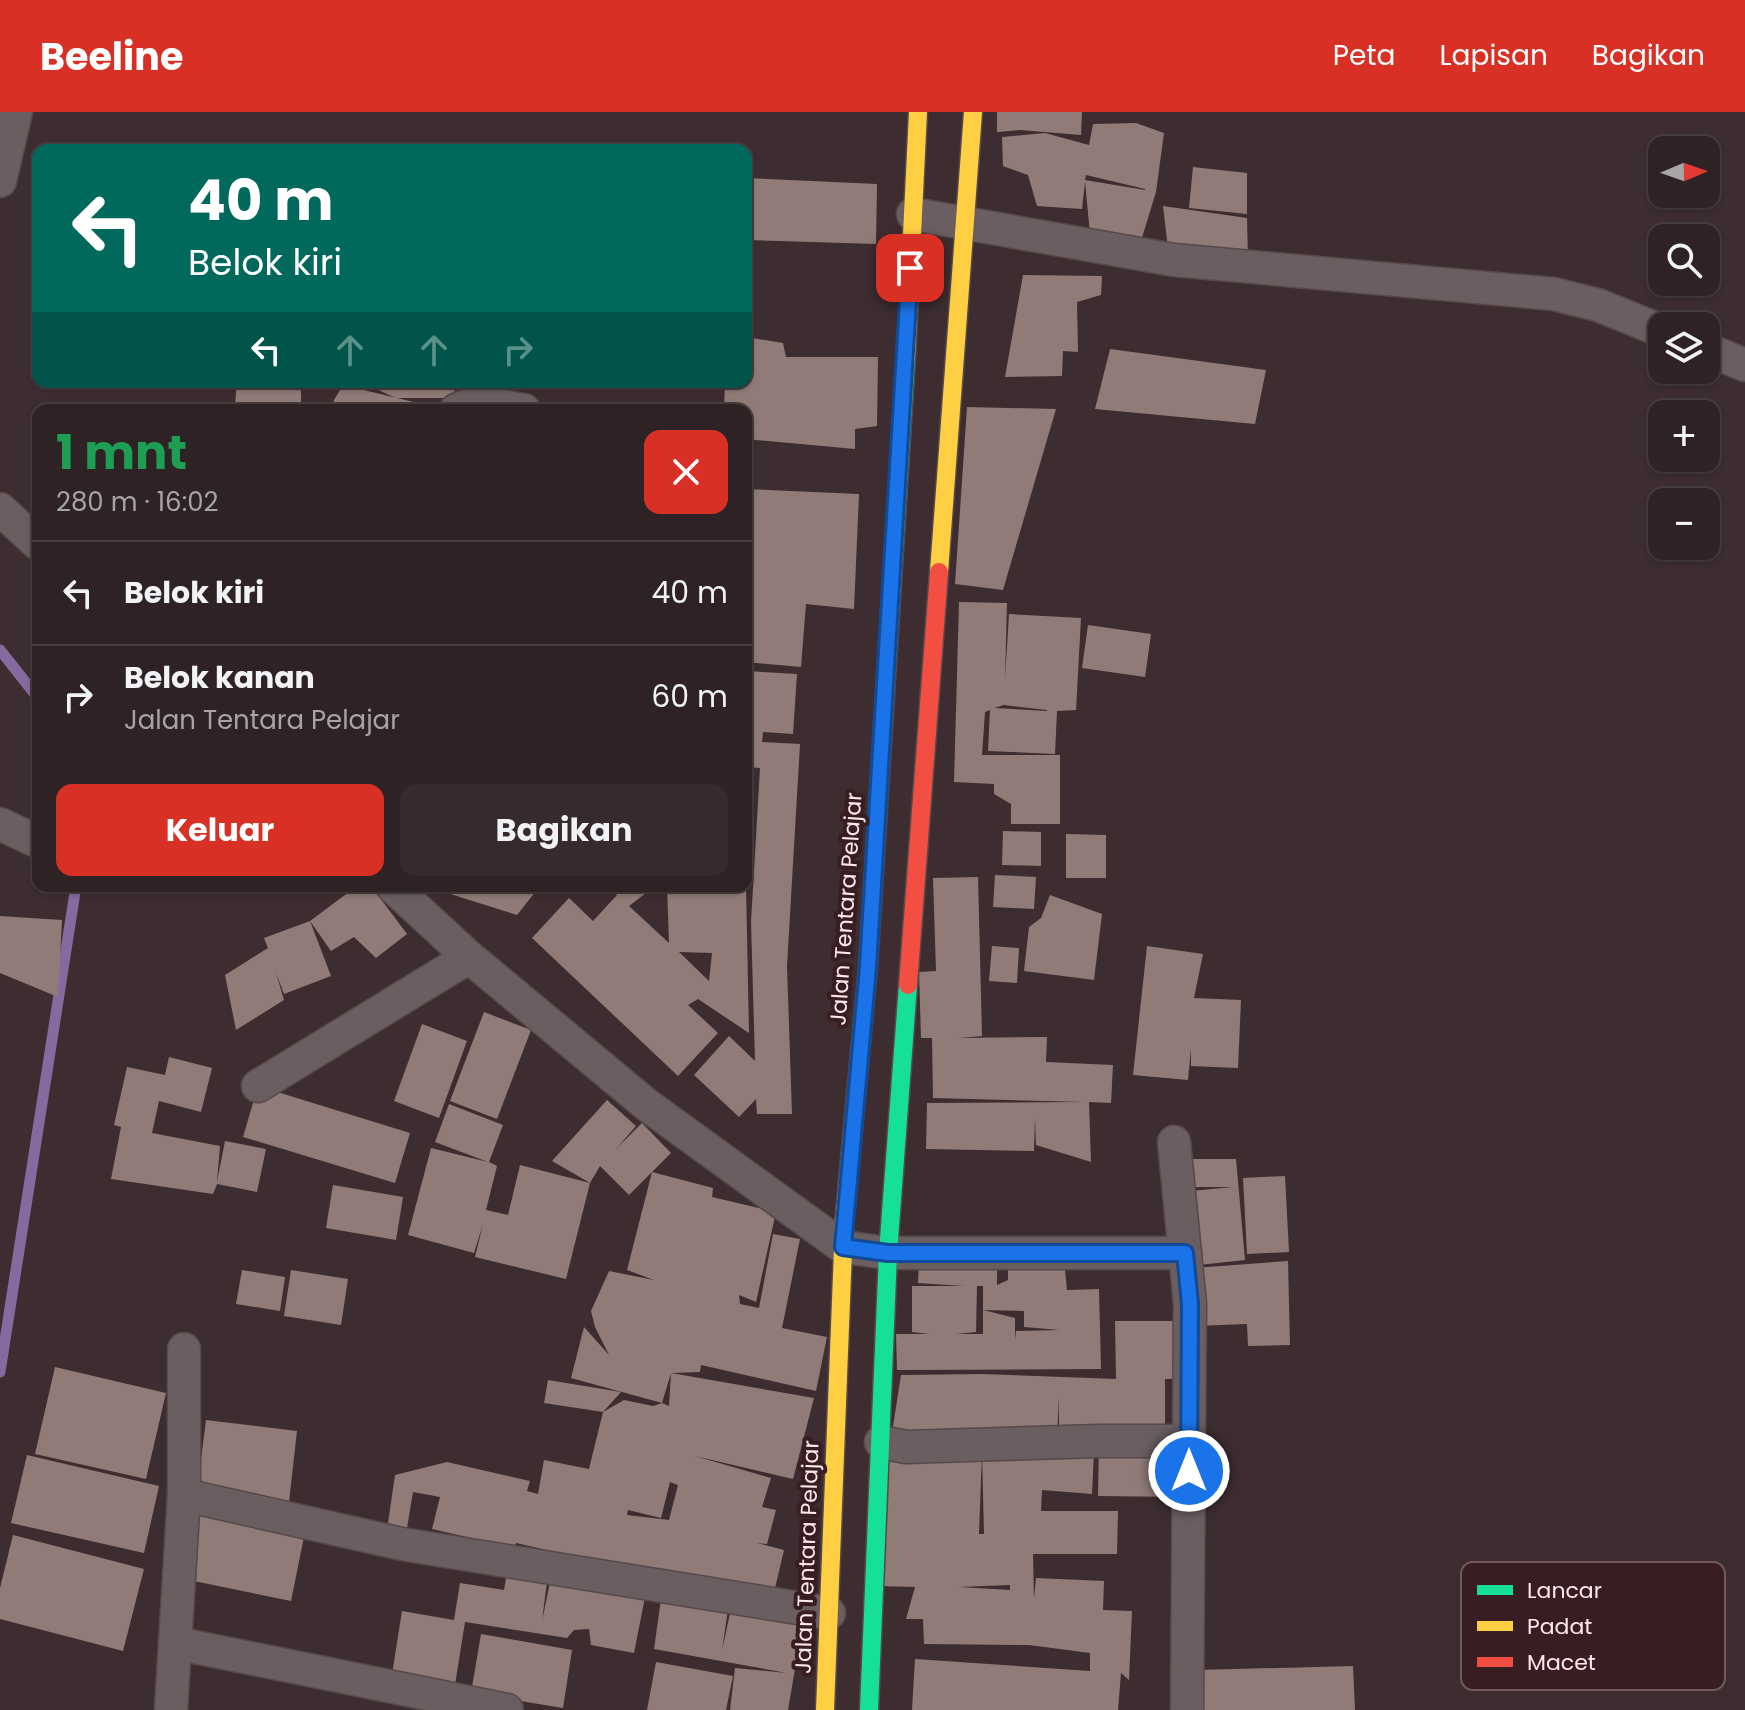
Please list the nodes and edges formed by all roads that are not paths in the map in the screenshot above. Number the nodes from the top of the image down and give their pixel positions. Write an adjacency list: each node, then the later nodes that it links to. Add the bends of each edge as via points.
1 (16, 112): 4 (street)
2 (918, 112): 5 (main road, Jalan Tentara Pelajar)
3 (973, 112): 6 (main road)
4 (0, 181)
5 (913, 214): 6 (street); 18 (main road, Jalan Tentara Pelajar, via 868,967)
6 (966, 223): 7 (street, via 1174,260 1554,294); 19 (main road)
7 (1648, 325)
8 (1720, 355): 9 (street)
9 (1745, 365)
10 (0, 509): 11 (street)
11 (32, 538)
12 (0, 824): 13 (street)
13 (32, 839)
14 (399, 892): 15 (street)
15 (469, 957): 16 (street); 18 (street, via 647,1105)
16 (258, 1086)
17 (1174, 1142): 20 (street)
18 (843, 1247): 19 (street); 25 (main road, Jalan Tentara Pelajar)
19 (888, 1253): 20 (street); 23 (main road)
20 (1185, 1253): 22 (street)
21 (184, 1349): 24 (street)
22 (1189, 1441): 23 (street, via 906,1447); 31 (street)
23 (881, 1442): 30 (main road)
24 (184, 1495): 25 (street, via 402,1544); 26 (street)
25 (829, 1613): 29 (main road, Jalan Tentara Pelajar)
26 (175, 1643): 27 (street); 28 (street)
27 (171, 1710)
28 (507, 1710)
29 (825, 1710)
30 (869, 1710)
31 (1187, 1710)

